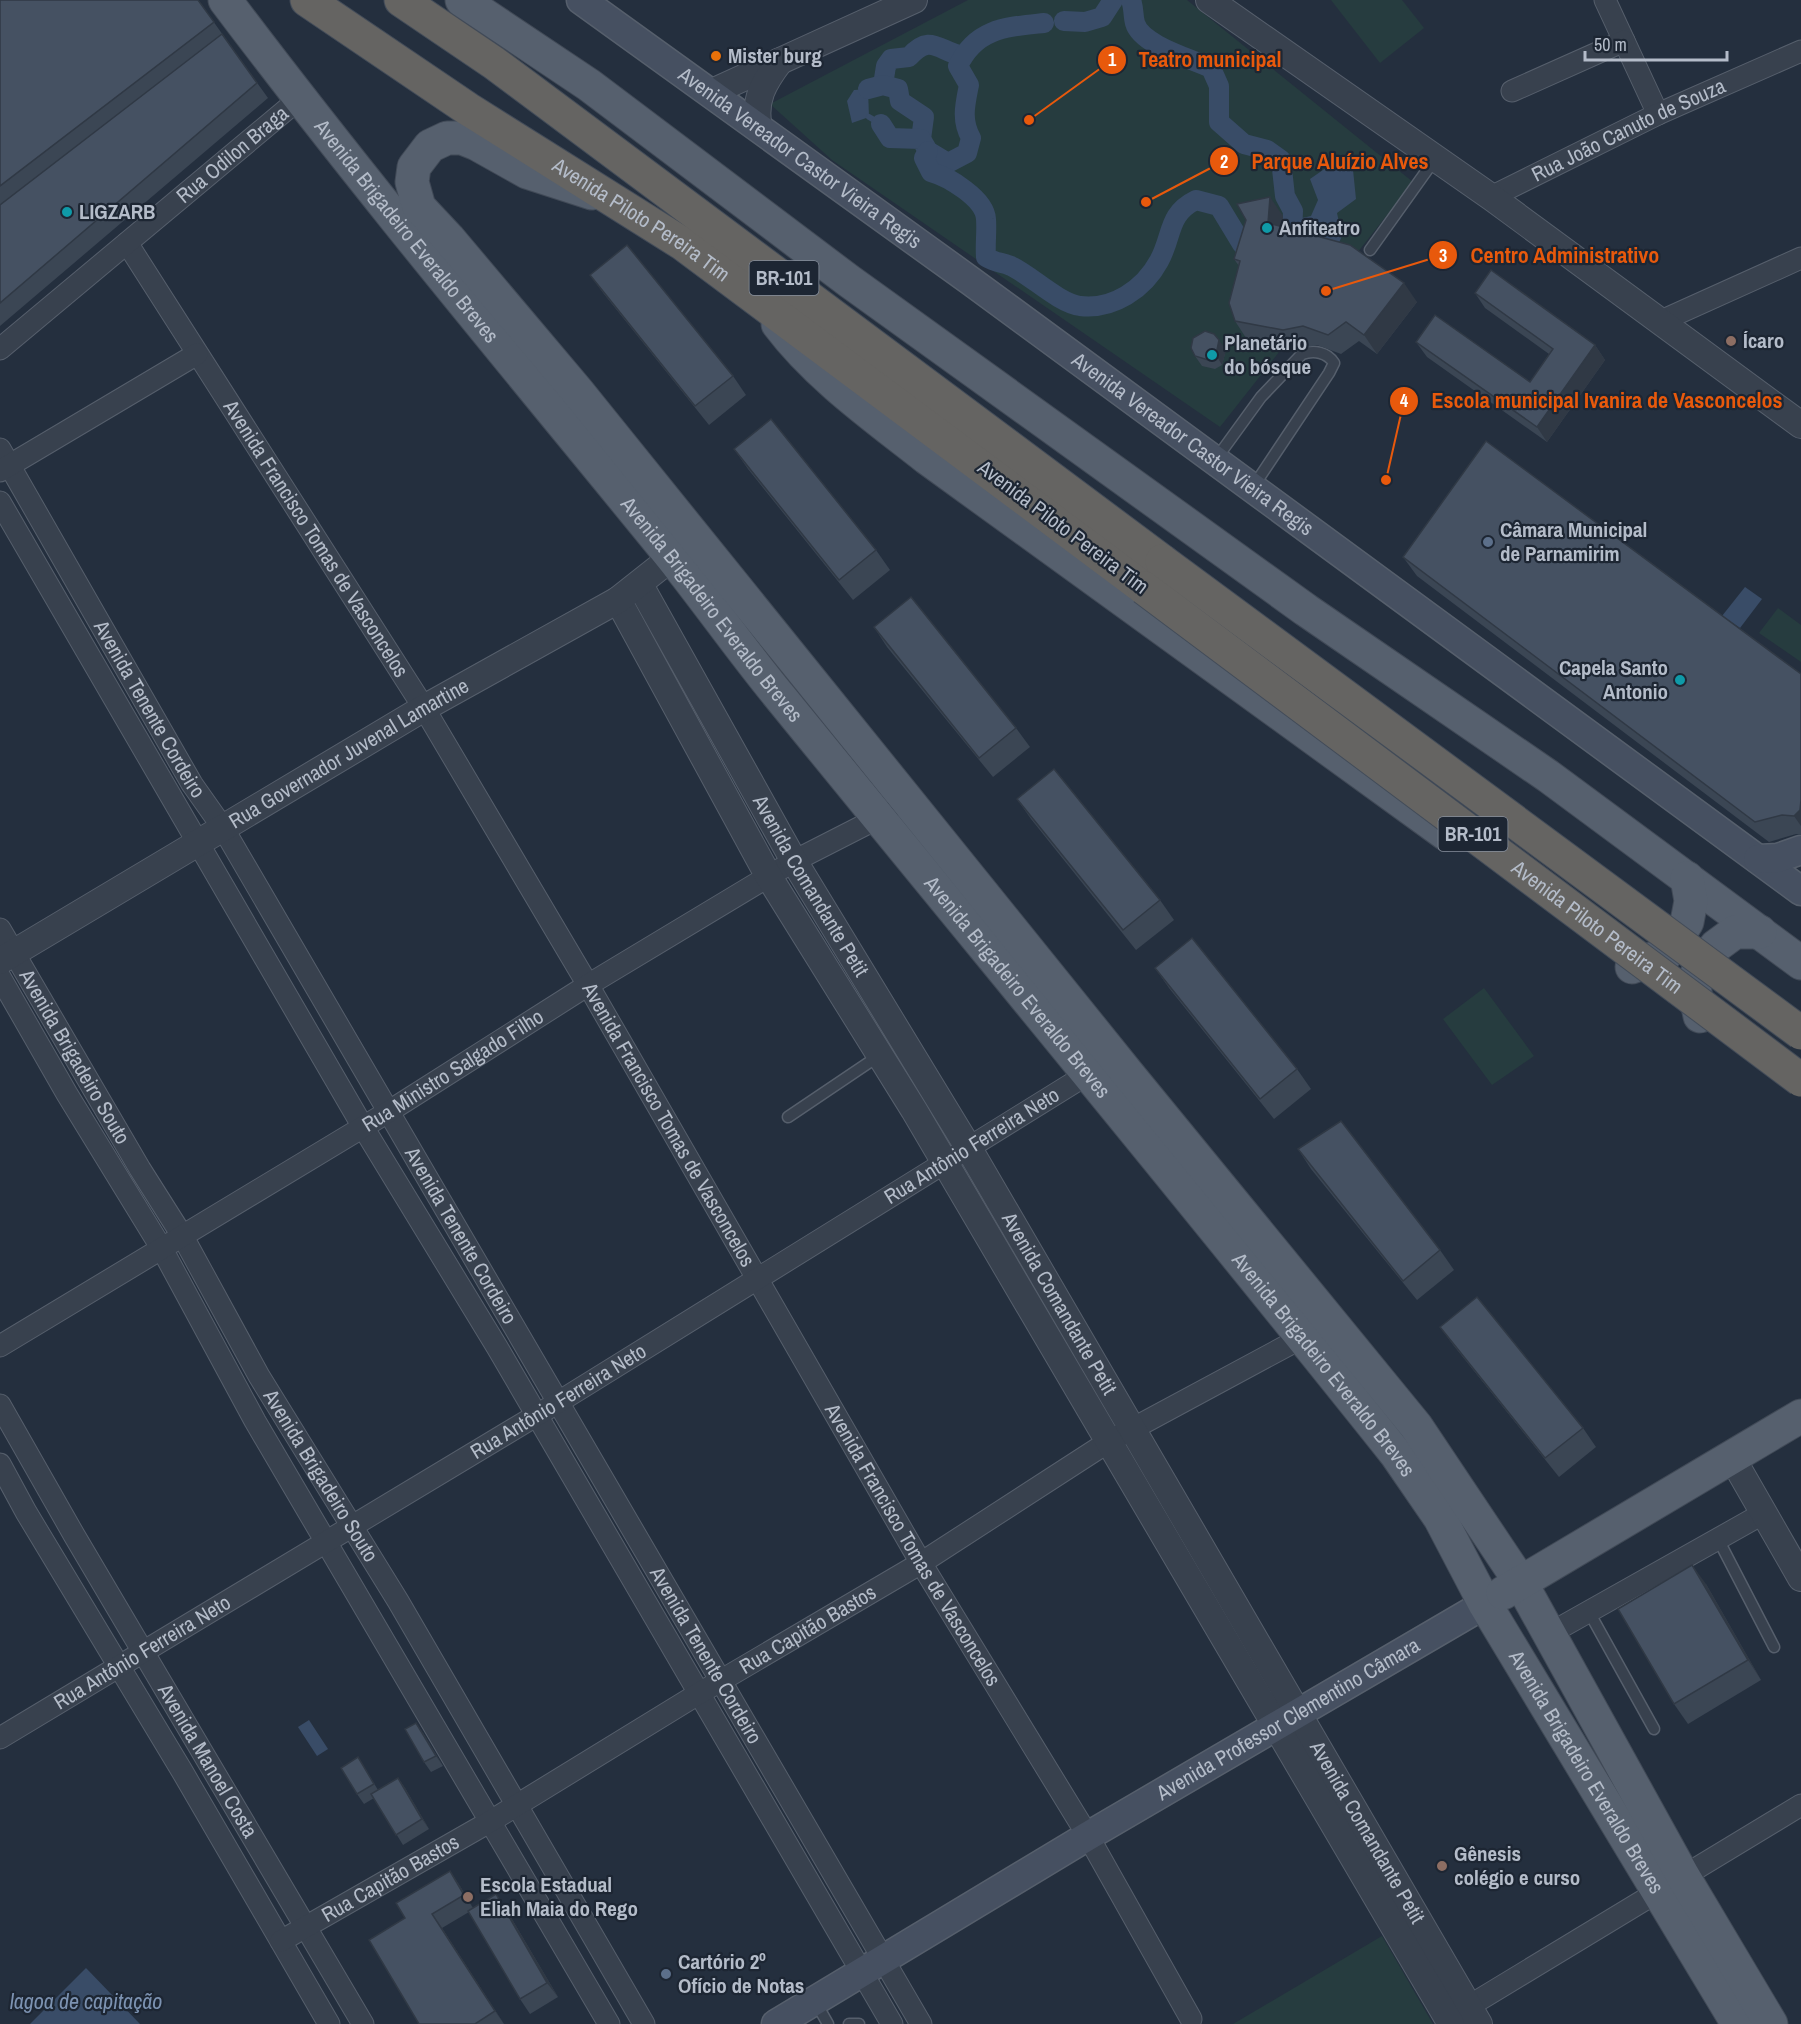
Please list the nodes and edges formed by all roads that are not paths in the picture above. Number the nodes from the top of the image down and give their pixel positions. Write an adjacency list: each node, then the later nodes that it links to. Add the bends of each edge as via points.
1 (225, 0): 14 (main road, Avenida Brigadeiro Everaldo Breves, via 243,32)
2 (307, 0): 19 (highway, Avenida Piloto Pereira Tim / BR-101)
3 (401, 0): 54 (highway, Avenida Piloto Pereira Tim / BR-101, bridge, via 504,70)
4 (462, 0): 44 (main road, via 589,85 859,288)
5 (581, 0): 13 (main road, Avenida Vereador Castor Vieira Regis)
6 (914, 0): 11 (street)
7 (1209, 0): 17 (street)
8 (1605, 0): 9 (street)
9 (1624, 41): 12 (street); 15 (street)
10 (1801, 51): 15 (street, Rua João Canuto de Souza)
11 (781, 61): 13 (street); 16 (street, via 760,93 756,111)
12 (1512, 91)
13 (710, 93): 16 (main road, Avenida Vereador Castor Vieira Regis)
14 (299, 99): 20 (street, Rua Odilon Braga); 32 (main road, Avenida Brigadeiro Everaldo Breves, via 589,459)
15 (1658, 114): 18 (street, Rua João Canuto de Souza)
16 (759, 128): 28 (main road, Avenida Vereador Castor Vieira Regis)
17 (1435, 159): 18 (street); 21 (lane)
18 (1491, 197): 24 (street)
19 (606, 198): 23 (highway, Avenida Piloto Pereira Tim / BR-101, via 684,244); 32 (main road, Avenida Brigadeiro Everaldo Breves, via 528,171 462,138 447,138 430,146 414,167 412,182 419,207 578,392)
20 (127, 243): 25 (street, Rua Odilon Braga); 26 (street, Avenida Francisco Tomas de Vasconcelos)
21 (1370, 250)
22 (1801, 258): 24 (street)
23 (764, 302): 50 (main road, via 779,326 824,374 927,458); 57 (highway, Avenida Piloto Pereira Tim / BR-101, bridge)
24 (1659, 322): 27 (street)
25 (0, 349)
26 (197, 354): 29 (street); 35 (street, Avenida Francisco Tomas de Vasconcelos)
27 (1801, 425)
28 (1215, 460): 30 (main road, Avenida Vereador Castor Vieira Regis); 30 (lane, via 1261,397 1302,354 1318,352 1330,358 1334,363 1329,373)
29 (3, 461): 38 (street, Avenida Tenente Cordeiro, via 192,784)
30 (1253, 488): 41 (main road, Avenida Vereador Castor Vieira Regis)
31 (0, 502): 39 (street, Avenida Tenente Cordeiro)
32 (684, 549): 33 (street, Rua Governador Juvenal Lamartine); 36 (main road, Avenida Brigadeiro Everaldo Breves); 37 (main road, Avenida Brigadeiro Everaldo Breves, via 778,695)
33 (640, 585): 34 (street, Rua Governador Juvenal Lamartine); 42 (street, Avenida Comandante Petit)
34 (618, 600): 35 (street, Rua Governador Juvenal Lamartine); 43 (street, Avenida Comandante Petit)
35 (424, 708): 38 (street, Rua Governador Juvenal Lamartine); 52 (street, Avenida Francisco Tomas de Vasconcelos)
36 (909, 801): 37 (street, Rua Ministro Salgado Filho); 56 (main road, Avenida Brigadeiro Everaldo Breves)
37 (880, 817): 42 (street, Rua Ministro Salgado Filho); 56 (main road, Avenida Brigadeiro Everaldo Breves)
38 (223, 828): 39 (street, Rua Governador Juvenal Lamartine); 59 (street, Avenida Tenente Cordeiro)
39 (198, 843): 48 (street, Rua Governador Juvenal Lamartine); 61 (street, Avenida Tenente Cordeiro)
40 (1801, 850): 41 (main road, via 1779,858)
41 (1758, 859): 45 (main road, Avenida Vereador Castor Vieira Regis)
42 (794, 861): 43 (street, Rua Ministro Salgado Filho); 62 (street, Avenida Comandante Petit)
43 (770, 877): 52 (street, Rua Ministro Salgado Filho); 55 (street, Avenida Comandante Petit)
44 (1687, 878): 47 (main road); 50 (main road, via 1691,901 1688,922 1667,953)
45 (1801, 891)
46 (0, 929): 48 (street, Avenida Brigadeiro Souto)
47 (1760, 932): 49 (main road); 53 (main road, via 1735,932 1716,946 1700,967 1693,983)
48 (7, 957): 64 (street, Avenida Brigadeiro Souto)
49 (1801, 963)
50 (1632, 967): 53 (main road)
51 (0, 977): 65 (street, Avenida Brigadeiro Souto)
52 (588, 985): 59 (street, Rua Ministro Salgado Filho); 66 (street, Avenida Francisco Tomas de Vasconcelos)
53 (1700, 1016): 58 (main road)
54 (1801, 1034)
55 (880, 1055): 60 (lane); 63 (street, Avenida Comandante Petit)
56 (1101, 1066): 62 (street, Rua Antônio Ferreira Neto); 69 (main road, Avenida Brigadeiro Everaldo Breves); 85 (main road, Avenida Brigadeiro Everaldo Breves, via 1416,1426)
57 (1801, 1080)
58 (1801, 1091)
59 (388, 1112): 61 (street, Rua Ministro Salgado Filho); 71 (street, Avenida Tenente Cordeiro)
60 (788, 1117)
61 (363, 1127): 64 (street, Rua Ministro Salgado Filho); 73 (street, Avenida Tenente Cordeiro)
62 (968, 1147): 63 (street, Rua Antônio Ferreira Neto); 67 (street, Avenida Comandante Petit)
63 (944, 1163): 66 (street, Rua Antônio Ferreira Neto); 68 (street, Avenida Comandante Petit)
64 (183, 1237): 65 (street, Rua Ministro Salgado Filho); 80 (street, Avenida Brigadeiro Souto, via 259,1376)
65 (162, 1249): 70 (street, Rua Ministro Salgado Filho); 82 (street, Avenida Brigadeiro Souto, via 255,1421)
66 (757, 1277): 71 (street, Rua Antônio Ferreira Neto); 83 (street, Avenida Francisco Tomas de Vasconcelos)
67 (1058, 1302): 68 (street); 75 (street, Avenida Comandante Petit)
68 (1034, 1317): 76 (street, Avenida Comandante Petit)
69 (1303, 1337): 75 (street, Rua Capitão Bastos); 86 (main road, Avenida Brigadeiro Everaldo Breves, via 1396,1454 1440,1518)
70 (0, 1347)
71 (557, 1403): 73 (street, Rua Antônio Ferreira Neto); 92 (street, Avenida Tenente Cordeiro)
72 (0, 1405): 90 (street, Avenida Manoel Costa)
73 (536, 1416): 80 (street, Rua Antônio Ferreira Neto); 93 (street, Avenida Tenente Cordeiro)
74 (1801, 1416): 77 (main road, Avenida Professor Clementino Câmara)
75 (1132, 1429): 76 (street, Rua Capitão Bastos); 94 (street, Avenida Comandante Petit)
76 (1108, 1442): 83 (street, Rua Capitão Bastos); 94 (street, Avenida Comandante Petit)
77 (1731, 1456): 79 (street); 85 (main road, Avenida Professor Clementino Câmara)
78 (0, 1464): 91 (street, Avenida Manoel Costa)
79 (1764, 1513): 81 (street); 84 (street)
80 (352, 1528): 82 (street, Rua Antônio Ferreira Neto); 97 (street, Avenida Brigadeiro Souto)
81 (1718, 1539): 87 (street); 89 (lane)
82 (327, 1543): 90 (street, Rua Antônio Ferreira Neto); 99 (street, Avenida Brigadeiro Souto)
83 (921, 1563): 92 (street, Rua Capitão Bastos); 100 (street, Avenida Francisco Tomas de Vasconcelos)
84 (1801, 1578)
85 (1521, 1583): 86 (main road, Avenida Professor Clementino Câmara); 88 (main road, Avenida Brigadeiro Everaldo Breves)
86 (1485, 1604): 94 (main road, Avenida Professor Clementino Câmara); 101 (main road, Avenida Brigadeiro Everaldo Breves)
87 (1589, 1612): 88 (street); 95 (lane)
88 (1549, 1635): 101 (main road, Avenida Brigadeiro Everaldo Breves)
89 (1774, 1647)
90 (144, 1652): 91 (street, Rua Antônio Ferreira Neto); 102 (street, Avenida Manoel Costa)
91 (119, 1668): 96 (street, Rua Antônio Ferreira Neto); 103 (street, Avenida Manoel Costa)
92 (719, 1681): 93 (street, Rua Capitão Bastos); 104 (street, Avenida Tenente Cordeiro)
93 (698, 1694): 97 (street, Rua Capitão Bastos); 104 (street, Avenida Tenente Cordeiro)
94 (1288, 1720): 100 (main road, Avenida Professor Clementino Câmara); 107 (street, Avenida Comandante Petit)
95 (1654, 1729)
96 (0, 1738)
97 (518, 1805): 99 (street, Rua Capitão Bastos); 111 (street, Avenida Brigadeiro Souto)
98 (1801, 1805): 101 (street)
99 (491, 1821): 102 (street, Rua Capitão Bastos); 110 (street, Avenida Brigadeiro Souto)
100 (1088, 1836): 104 (main road, Avenida Professor Clementino Câmara); 106 (street, Avenida Francisco Tomas de Vasconcelos)
101 (1670, 1883): 107 (street); 117 (main road, Avenida Brigadeiro Everaldo Breves); 118 (main road, Avenida Brigadeiro Everaldo Breves)
102 (305, 1926): 103 (street, Rua Capitão Bastos); 109 (street, Avenida Manoel Costa)
103 (281, 1941): 108 (street, Avenida Manoel Costa)
104 (873, 1966): 105 (main road, Avenida Professor Clementino Câmara); 115 (street, Avenida Tenente Cordeiro); 116 (street, Avenida Tenente Cordeiro)
105 (821, 2012): 112 (main road, Avenida Professor Clementino Câmara)
106 (1191, 2019)
107 (1462, 2019)
108 (329, 2024)
109 (363, 2024)
110 (609, 2024)
111 (644, 2024)
112 (776, 2024)
113 (849, 2024): 114 (lane)
114 (859, 2024)
115 (892, 2024)
116 (921, 2024)
117 (1738, 2024)
118 (1771, 2024)

